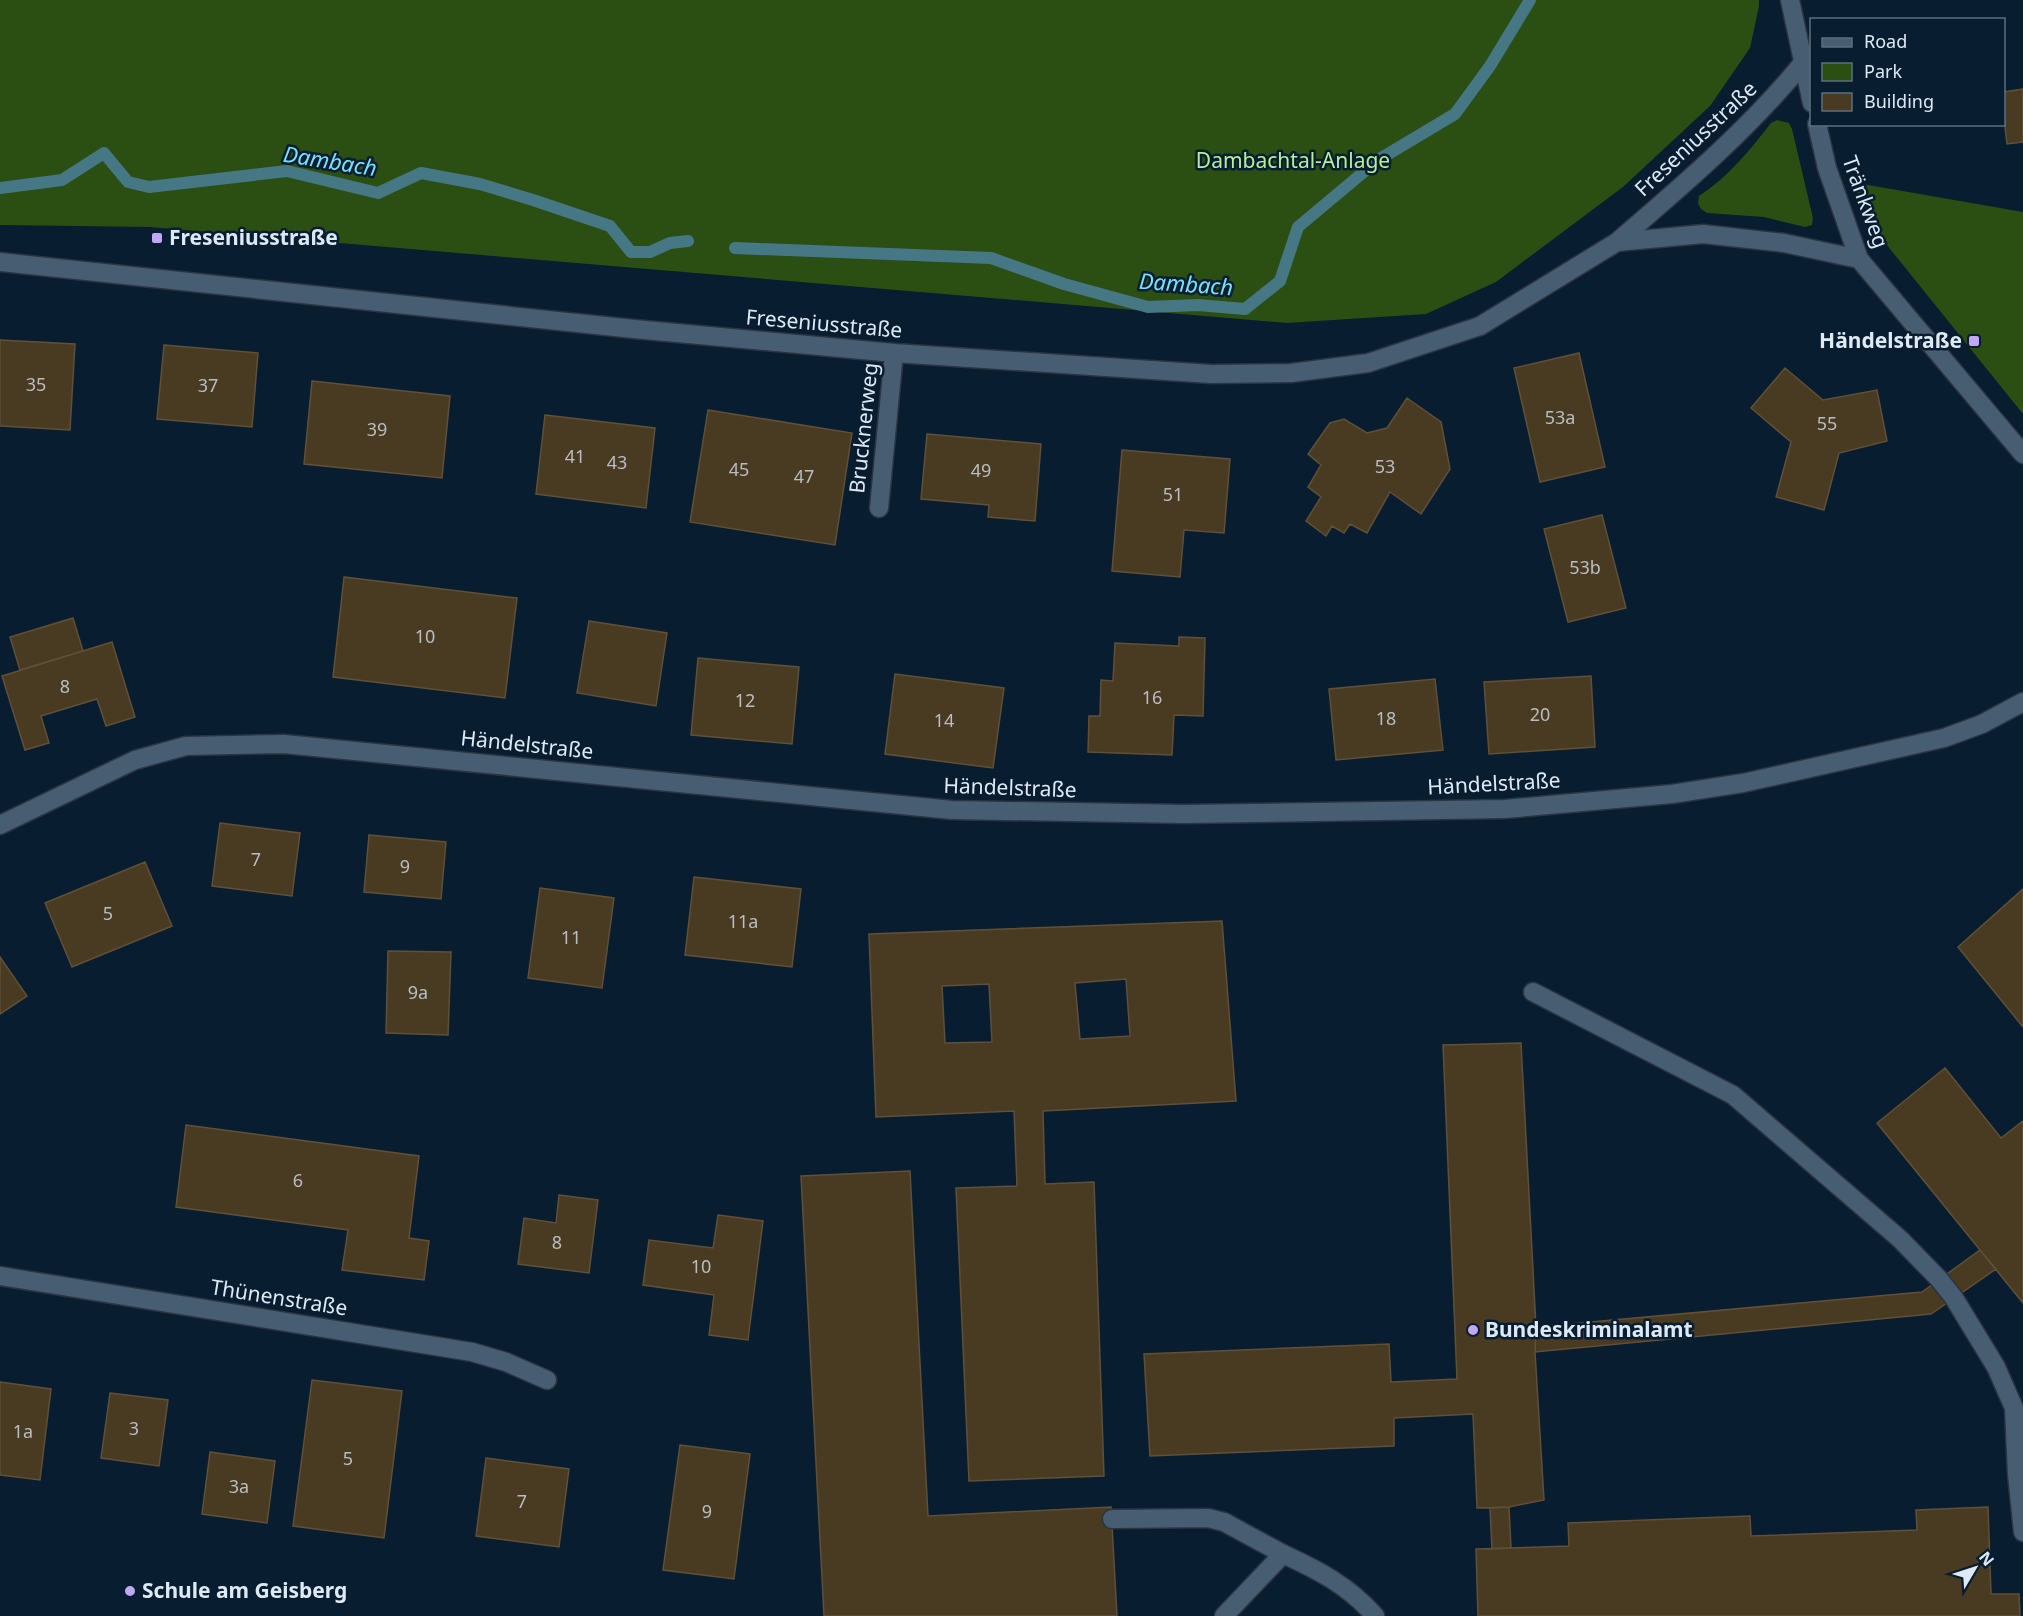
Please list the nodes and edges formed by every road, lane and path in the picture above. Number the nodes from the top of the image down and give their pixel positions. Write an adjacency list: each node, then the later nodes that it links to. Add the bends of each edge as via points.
1 (1790, 0): 2 (street)
2 (1802, 64): 3 (street); 5 (street, Freseniusstraße, via 1759,113)
3 (1810, 95)
4 (1816, 126): 6 (street, Tränkweg)
5 (1617, 242): 6 (street, Freseniusstraße, via 1703,234 1784,243); 8 (street, Freseniusstraße, via 1480,326 1368,363 1291,373 1211,374)
6 (1859, 259): 9 (street, Tränkweg)
7 (0, 262): 8 (street, Freseniusstraße, via 514,318)
8 (894, 353): 10 (street, Brucknerweg)
9 (2023, 454)
10 (879, 508)
11 (2023, 702): 12 (street, Händelstraße, via 1982,724 1944,738 1743,783 1672,794 1505,809 1184,814 952,810 284,744 176,748 135,760)
12 (0, 825)
13 (1533, 992): 17 (street, via 1734,1095 1900,1239 1939,1280 1996,1367 2014,1408)
14 (0, 1276): 15 (street, Thünenstraße, via 472,1352)
15 (547, 1380)
16 (1112, 1519): 18 (street, via 1208,1518 1224,1522)
17 (2023, 1532)
18 (1283, 1554): 19 (street); 20 (street, via 1340,1584)
19 (1224, 1616)
20 (1374, 1616)

